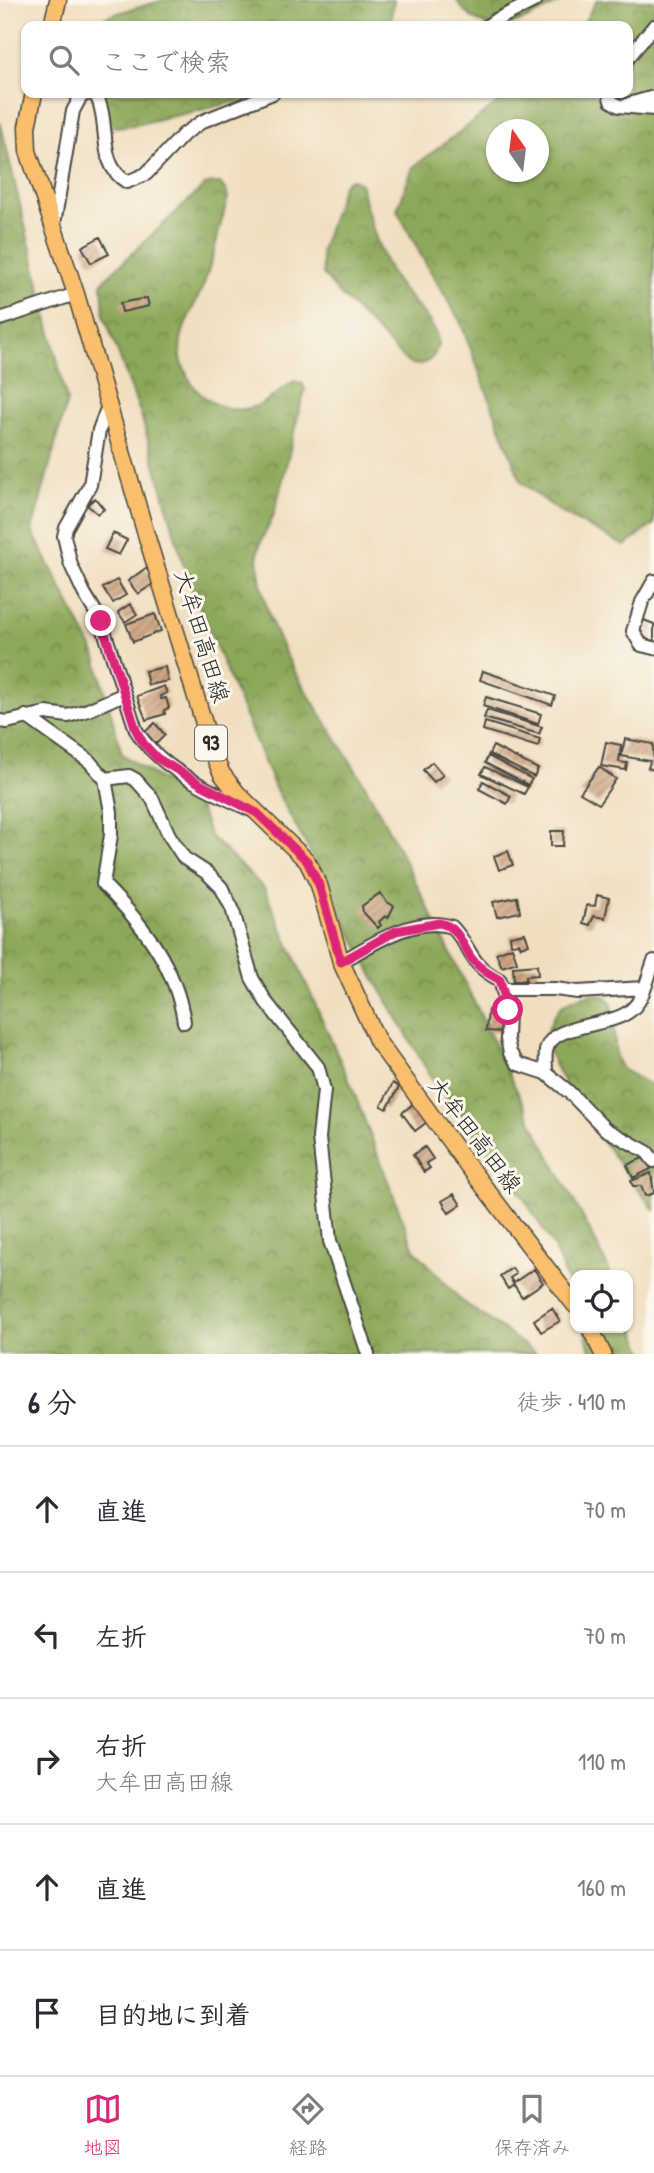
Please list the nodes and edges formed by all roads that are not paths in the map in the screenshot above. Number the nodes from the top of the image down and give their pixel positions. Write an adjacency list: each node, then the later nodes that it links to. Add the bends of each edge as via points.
1 (58, 0): 3 (main road)
2 (536, 0): 4 (street)
3 (53, 21)
4 (496, 21)
5 (654, 26): 6 (street)
6 (633, 52)
7 (654, 97): 13 (street)
8 (33, 98): 15 (main road, 大牟田高田線 / 93, via 28,151)
9 (80, 98): 15 (street, via 73,111)
10 (98, 98): 11 (street, via 109,164 116,176 127,182 146,174 203,121)
11 (260, 98)
12 (610, 98): 13 (street)
13 (619, 106): 14 (street)
14 (654, 109)
15 (54, 224): 16 (main road, 大牟田高田線 / 93)
16 (76, 294): 17 (street); 18 (main road, 大牟田高田線 / 93)
17 (0, 319)
18 (108, 406): 21 (street, via 99,429 90,485 64,537 71,565 101,621); 25 (main road, 大牟田高田線 / 93, via 214,756 222,774)
19 (654, 581): 20 (street, via 633,631 641,645)
20 (654, 649)
21 (124, 694): 22 (street, via 68,716); 25 (street, via 136,730 157,758)
22 (26, 716): 23 (street); 24 (street, via 89,761)
23 (0, 721)
24 (105, 779): 30 (street, via 111,835 103,884 155,944 172,975); 35 (street, via 129,776 136,780 152,798 184,858 221,887 232,908 252,978 318,1067 324,1090 319,1138 330,1241)
25 (257, 813): 27 (main road, 大牟田高田線 / 93, via 307,861 319,885)
26 (654, 961): 28 (street)
27 (341, 962): 29 (street, via 396,931 439,923 452,927 472,959 500,980); 33 (main road, 大牟田高田線 / 93, via 378,1042)
28 (644, 988): 29 (street, via 578,992); 31 (street, via 634,1009 617,1020 561,1031 546,1050)
29 (504, 989): 31 (street, via 510,1053 518,1064)
30 (184, 1022)
31 (546, 1073): 32 (street, via 605,1129 647,1152)
32 (654, 1161)
33 (570, 1298)
34 (592, 1333): 36 (main road)
35 (368, 1354)
36 (603, 1354)

